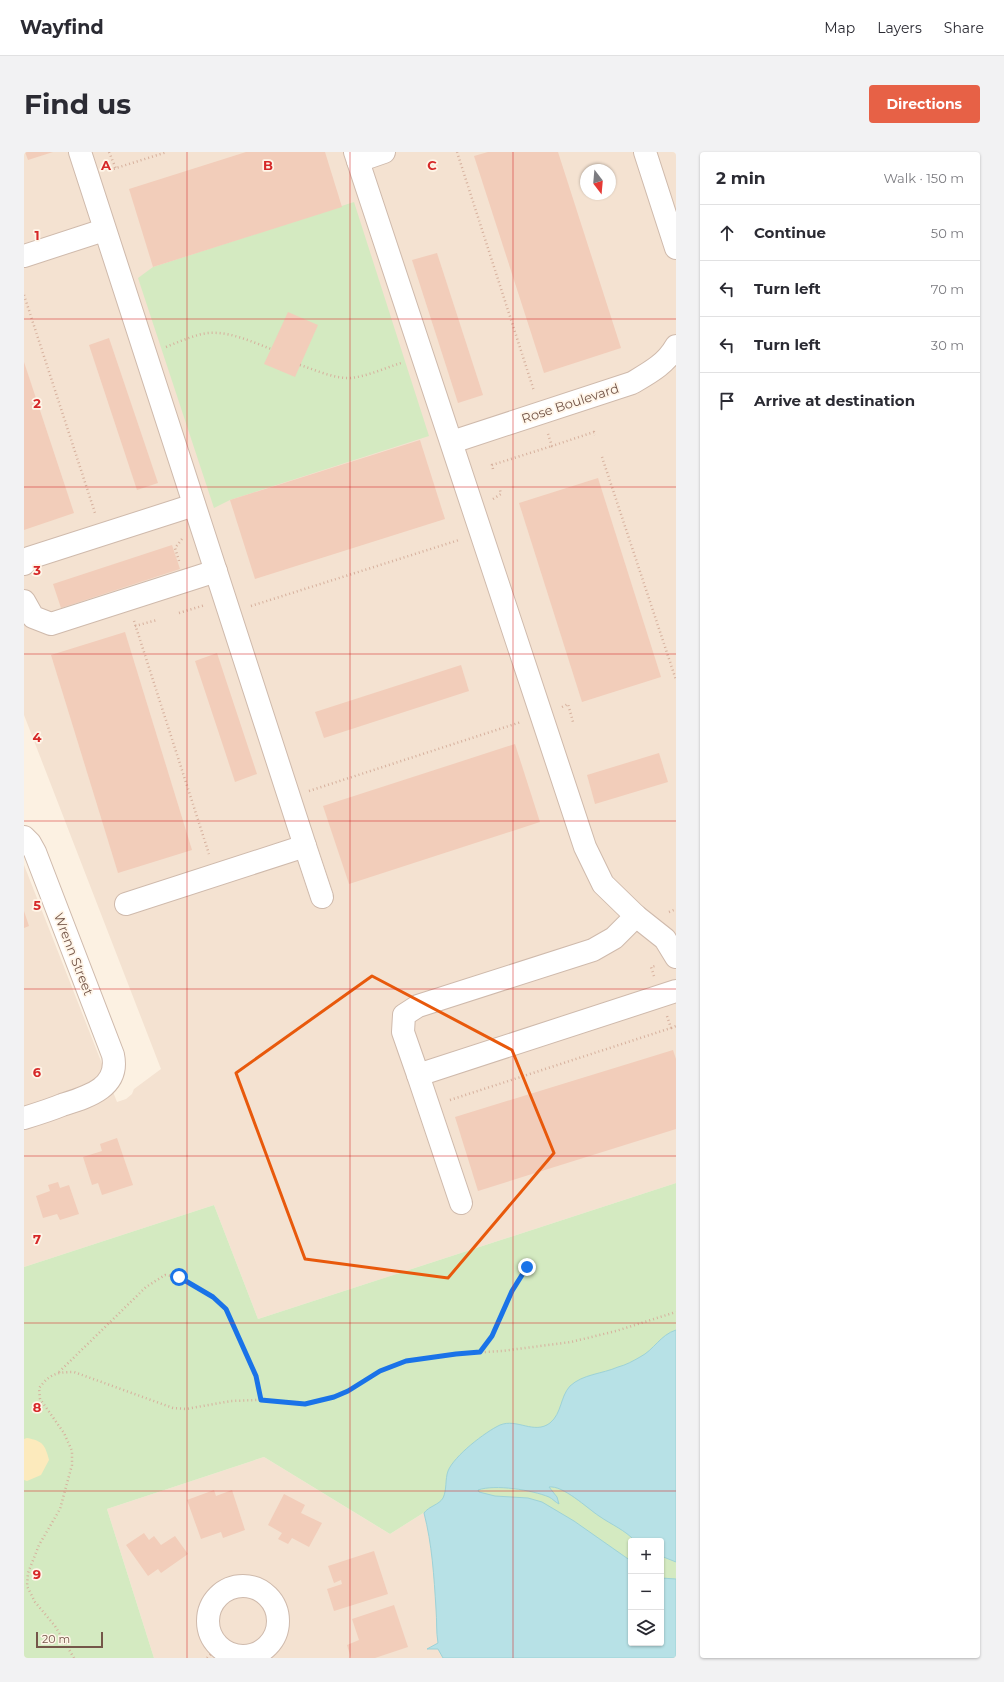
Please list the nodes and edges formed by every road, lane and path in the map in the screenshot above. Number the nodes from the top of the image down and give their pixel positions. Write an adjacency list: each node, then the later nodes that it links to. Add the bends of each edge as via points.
1 (80, 152): 11 (street)
2 (109, 152): 8 (path)
3 (167, 152): 8 (path)
4 (384, 152): 7 (street)
5 (457, 152): 20 (path)
6 (645, 152): 10 (street)
7 (357, 156): 23 (street)
8 (116, 169): 9 (path)
9 (108, 171)
10 (672, 219): 12 (street)
11 (104, 230): 13 (street); 27 (street)
12 (676, 248)
13 (24, 256)
14 (24, 295): 28 (path)
15 (676, 346): 23 (street, Rose Boulevard, via 656,370 632,384)
16 (165, 348): 17 (path, via 202,334 217,333)
17 (271, 349)
18 (402, 362): 19 (path, via 350,378 332,376)
19 (300, 364)
20 (535, 394)
21 (547, 432): 24 (path)
22 (595, 435): 24 (path, via 594,432)
23 (452, 442): 49 (street, via 585,847 603,884)
24 (552, 446): 26 (path, via 492,465)
25 (602, 458): 41 (path)
26 (493, 469)
27 (194, 505): 31 (street, via 29,558); 33 (street)
28 (96, 517)
29 (184, 537): 32 (path, via 175,548)
30 (464, 538): 36 (path)
31 (24, 564)
32 (181, 567)
33 (216, 571): 34 (street, via 51,624 33,616); 45 (street)
34 (24, 601)
35 (212, 603): 37 (path)
36 (245, 608)
37 (179, 613)
38 (132, 615): 40 (path)
39 (157, 620): 40 (path)
40 (135, 626): 46 (path)
41 (676, 680)
42 (524, 721): 43 (path)
43 (308, 791)
44 (24, 837): 57 (street, Wrenn Street, via 35,852 113,1055 114,1065 106,1084 90,1096)
45 (305, 846): 47 (street); 48 (street)
46 (210, 856)
47 (322, 898)
48 (126, 904)
49 (636, 916): 50 (street); 55 (street, via 614,938 593,950 418,1006 404,1015 403,1032)
50 (672, 942)
51 (676, 991): 55 (street)
52 (667, 1015): 54 (path)
53 (676, 1026): 54 (path)
54 (671, 1028): 56 (path)
55 (418, 1075): 58 (street)
56 (445, 1102)
57 (24, 1118)
58 (461, 1204)
59 (527, 1267): 61 (path, via 512,1291 492,1336)
60 (676, 1312): 61 (path, via 571,1342)
61 (480, 1352): 63 (path, via 406,1361 380,1371 334,1397 305,1404)
62 (59, 1372): 63 (path, via 74,1372 173,1408 186,1409 231,1401); 63 (path, via 146,1286 165,1274 179,1277 213,1297 226,1309 256,1376); 66 (path, via 47,1379 39,1388 40,1399 64,1433 72,1451 72,1465 60,1509 39,1545 28,1573 27,1586 35,1602 55,1626)
63 (261, 1400)
64 (213, 1652): 65 (street, via 244,1656); 65 (street, via 209,1612 218,1597 233,1587 242,1586 260,1590 273,1603 278,1620)
65 (273, 1652)
66 (74, 1658)

